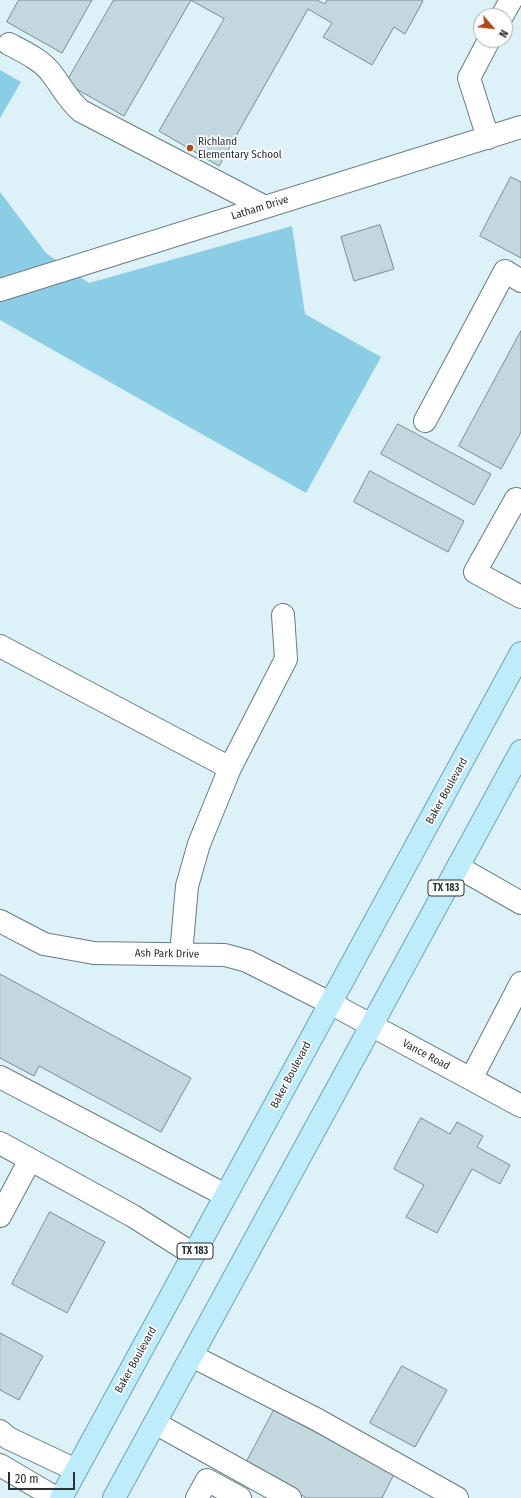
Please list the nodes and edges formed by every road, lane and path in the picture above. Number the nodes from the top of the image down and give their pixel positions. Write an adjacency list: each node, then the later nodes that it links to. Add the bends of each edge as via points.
1 (8, 44): 5 (street, via 40,62 52,73 70,102 81,111)
2 (485, 48): 4 (street, via 469,78)
3 (521, 127): 4 (street, Latham Drive)
4 (488, 138): 5 (street, Latham Drive)
5 (263, 206): 7 (street, Latham Drive)
6 (521, 281): 8 (street, via 505,271)
7 (0, 290)
8 (424, 420)
9 (516, 499): 10 (street, via 475,572)
10 (521, 598)
11 (283, 615): 15 (street, via 286,659)
12 (0, 646): 15 (street)
13 (521, 653): 21 (main road, Baker Boulevard / TX 183)
14 (519, 758): 16 (main road, TX 183)
15 (230, 768): 19 (street, via 199,844 187,886)
16 (458, 867): 17 (street); 22 (main road, TX 183)
17 (521, 903)
18 (0, 921): 19 (street, Ash Park Drive, via 44,944 72,950 94,953)
19 (181, 954): 21 (street, Ash Park Drive, via 225,955 247,961)
20 (521, 983): 24 (street)
21 (330, 1003): 22 (street, Vance Road); 28 (main road, Baker Boulevard / TX 183)
22 (371, 1025): 24 (street, Vance Road); 31 (main road, TX 183)
23 (0, 1077): 28 (street)
24 (471, 1079): 25 (street, Vance Road)
25 (521, 1106)
26 (0, 1143): 27 (street)
27 (30, 1160): 29 (street); 30 (street, via 133,1216)
28 (226, 1196): 30 (main road, Baker Boulevard / TX 183)
29 (0, 1216)
30 (193, 1254): 35 (main road, Baker Boulevard / TX 183)
31 (192, 1356): 32 (main road, TX 183); 42 (street, via 316,1419)
32 (155, 1423): 38 (main road, TX 183); 41 (street)
33 (0, 1431): 35 (street, via 8,1438)
34 (0, 1465): 36 (street)
35 (76, 1470): 37 (main road, Baker Boulevard / TX 183)
36 (56, 1498)
37 (61, 1498)
38 (114, 1498)
39 (197, 1498): 40 (street, via 207,1480)
40 (240, 1498)
41 (290, 1498)
42 (457, 1498)

